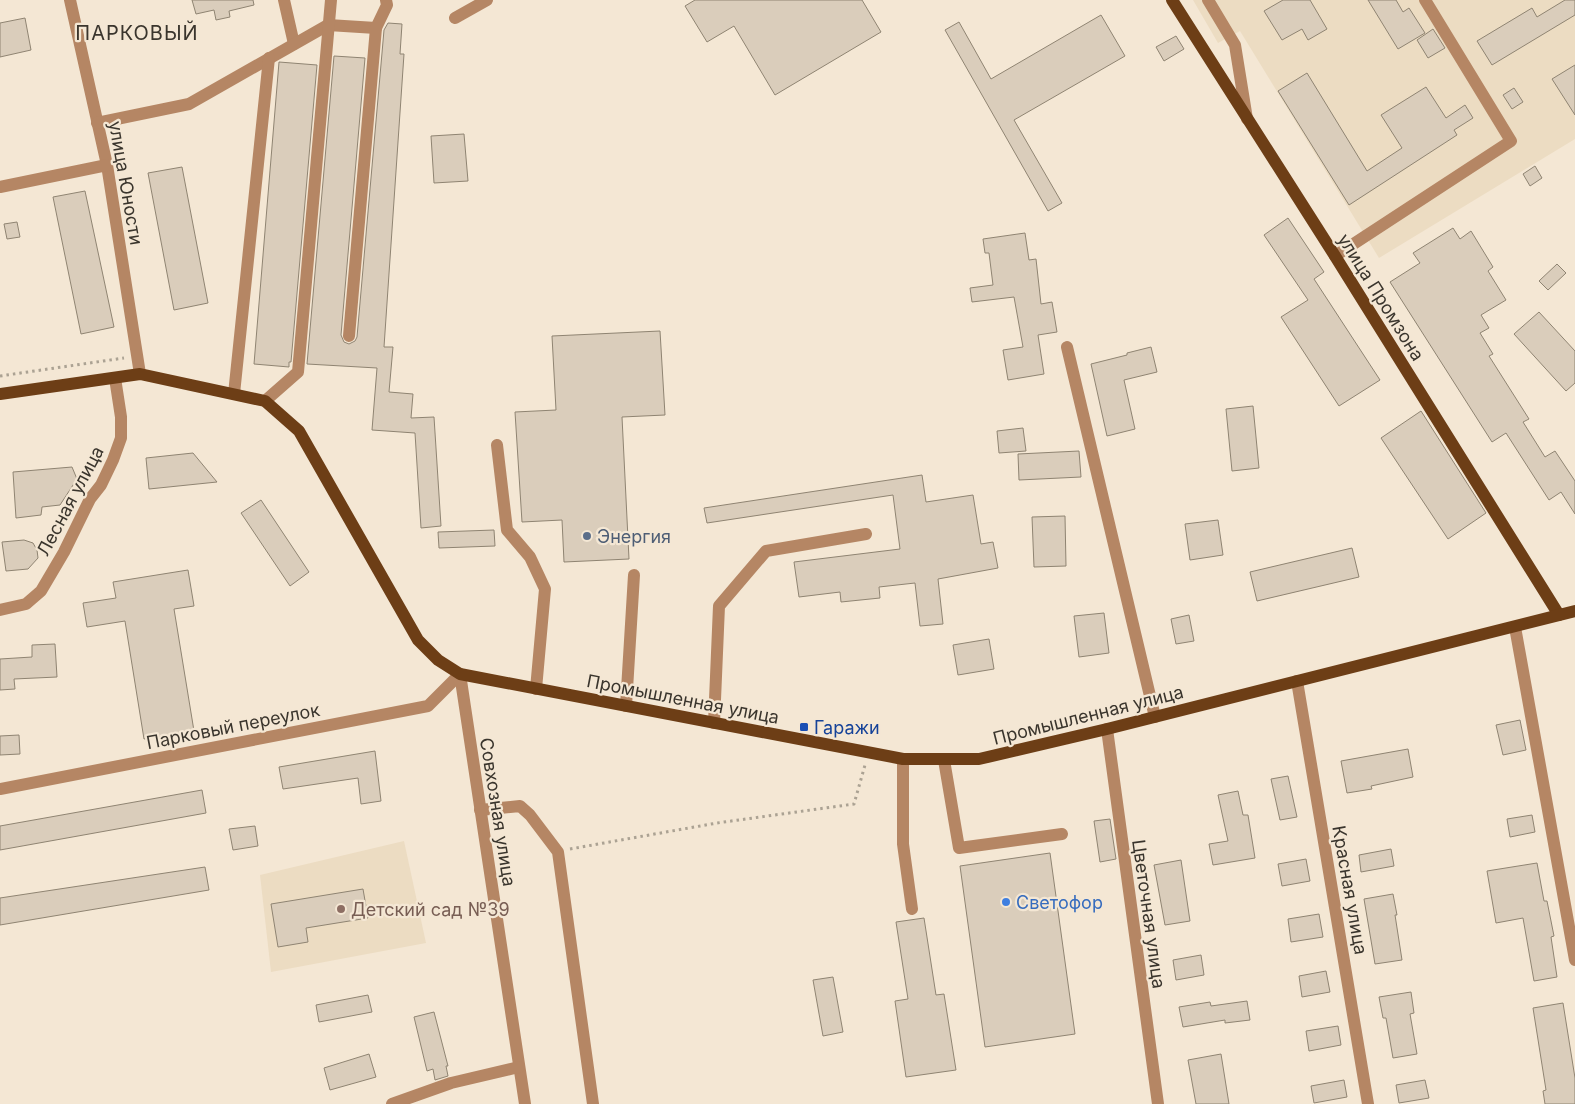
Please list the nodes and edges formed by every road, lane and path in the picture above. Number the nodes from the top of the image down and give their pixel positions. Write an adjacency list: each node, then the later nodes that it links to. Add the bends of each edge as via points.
1 (70, 0): 15 (street, улица Юности)
2 (284, 0): 12 (street)
3 (331, 0): 10 (street)
4 (386, 0): 11 (street, via 387,5)
5 (487, 0): 9 (street)
6 (1172, 0): 14 (main road, улица Промзона)
7 (1208, 0): 14 (street, via 1235,45)
8 (1425, 0): 18 (street, via 1511,141)
9 (455, 18)
10 (328, 25): 11 (street); 12 (street); 27 (street, via 298,372)
11 (376, 28): 19 (street)
12 (294, 44): 13 (street)
13 (269, 58): 15 (street, via 189,104); 26 (street)
14 (1247, 119): 18 (main road, улица Промзона)
15 (97, 122): 16 (street, улица Юности)
16 (107, 165): 17 (street); 21 (street, улица Юности)
17 (0, 187)
18 (1335, 256): 33 (main road, улица Промзона)
19 (349, 336)
20 (1067, 347): 39 (street)
21 (137, 356): 22 (street, улица Юности); 23 (path)
22 (140, 374): 24 (main road); 26 (main road, Промышленная улица)
23 (0, 376)
24 (115, 378): 25 (main road); 31 (street, Лесная улица, via 121,438 113,460 40,591 26,604)
25 (0, 394)
26 (234, 394): 27 (main road, Промышленная улица)
27 (265, 401): 35 (main road, Промышленная улица, via 300,432 418,640 438,660)
28 (498, 445): 37 (street, via 507,530 530,557 545,589)
29 (866, 534): 40 (street, via 766,551 719,606)
30 (634, 575): 38 (street)
31 (0, 610)
32 (1575, 611): 33 (main road, Промышленная улица)
33 (1560, 615): 34 (main road, Промышленная улица)
34 (1515, 627): 36 (main road, Промышленная улица); 50 (street)
35 (460, 674): 37 (main road, Промышленная улица); 45 (street, Парковый переулок, via 428,706); 46 (street, Совхозная улица)
36 (1297, 681): 39 (main road, Промышленная улица); 57 (street, Красная улица)
37 (536, 688): 38 (main road, Промышленная улица)
38 (626, 706): 40 (main road, Промышленная улица)
39 (1155, 717): 41 (main road, Промышленная улица)
40 (714, 722): 42 (main road, Промышленная улица)
41 (1107, 729): 44 (main road, Промышленная улица, via 979,759); 56 (street, Цветочная улица)
42 (868, 753): 43 (main road, Промышленная улица); 48 (path, via 854,804)
43 (903, 759): 44 (main road, Промышленная улица); 49 (street, via 903,844)
44 (944, 760): 47 (street, via 959,848)
45 (0, 789)
46 (480, 810): 48 (street, via 520,806); 52 (street, Совхозная улица)
47 (1062, 834)
48 (558, 852): 55 (street)
49 (912, 910)
50 (1573, 934): 51 (street)
51 (1575, 960)
52 (520, 1067): 53 (street, via 451,1083); 54 (street, Совхозная улица)
53 (392, 1104)
54 (525, 1104)
55 (593, 1104)
56 (1158, 1104)
57 (1368, 1104)

